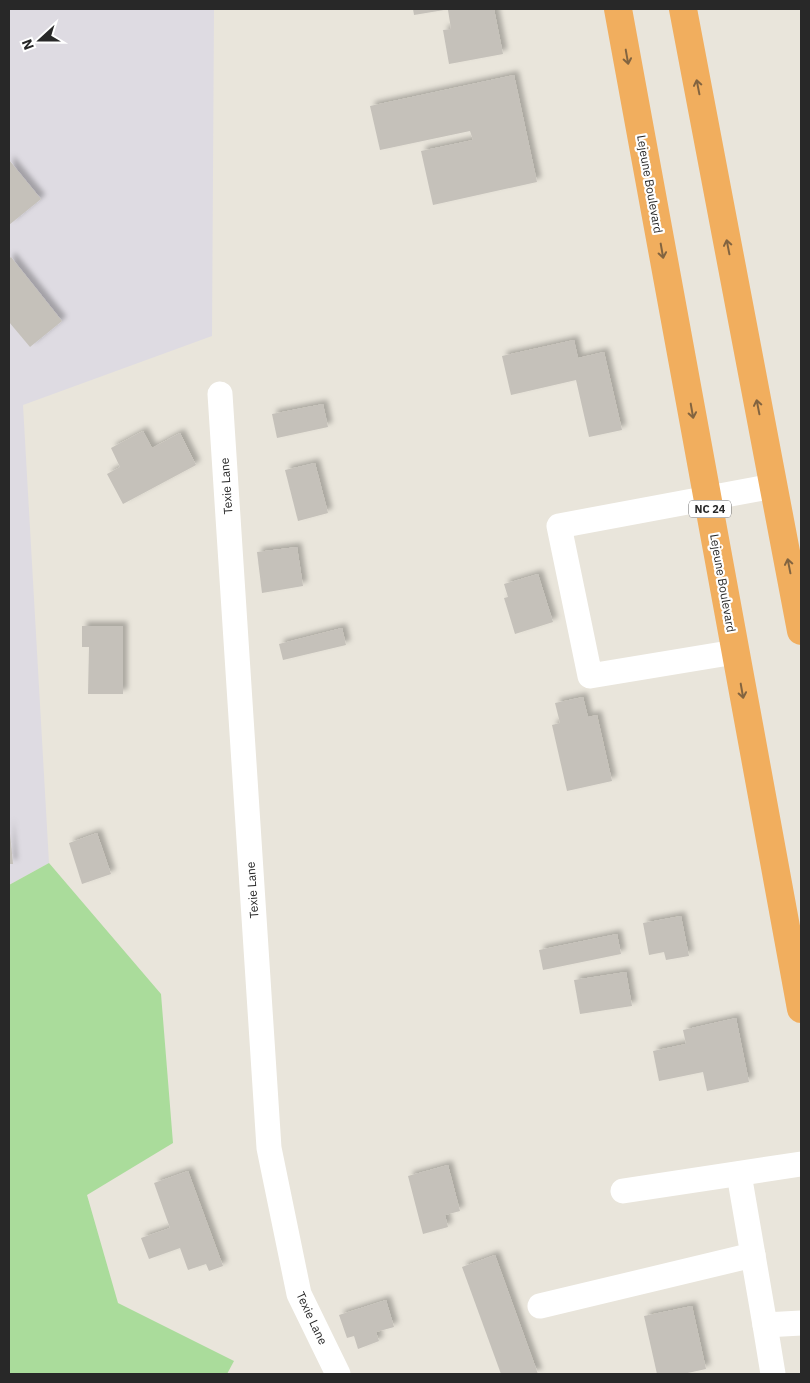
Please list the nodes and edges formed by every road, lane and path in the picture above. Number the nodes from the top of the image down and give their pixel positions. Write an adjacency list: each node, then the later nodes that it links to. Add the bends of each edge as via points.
1 (618, 9): 5 (highway, Lejeune Boulevard / NC 24, one-way to 5)
2 (683, 9): 4 (highway, one-way to 2)
3 (220, 394): 16 (street, Texie Lane, via 269,1148 299,1294)
4 (773, 486): 5 (street); 6 (highway, one-way to 4)
5 (708, 498): 7 (highway, Lejeune Boulevard / NC 24); 7 (street, via 559,526 590,676)
6 (801, 631)
7 (735, 652): 8 (highway, Lejeune Boulevard / NC 24, one-way to 8)
8 (801, 1009)
9 (801, 1164): 10 (street)
10 (739, 1174): 11 (street); 12 (street)
11 (623, 1190)
12 (753, 1255): 13 (street); 15 (street)
13 (540, 1306)
14 (801, 1324): 15 (street)
15 (765, 1325): 17 (street)
16 (338, 1374)
17 (773, 1374)

